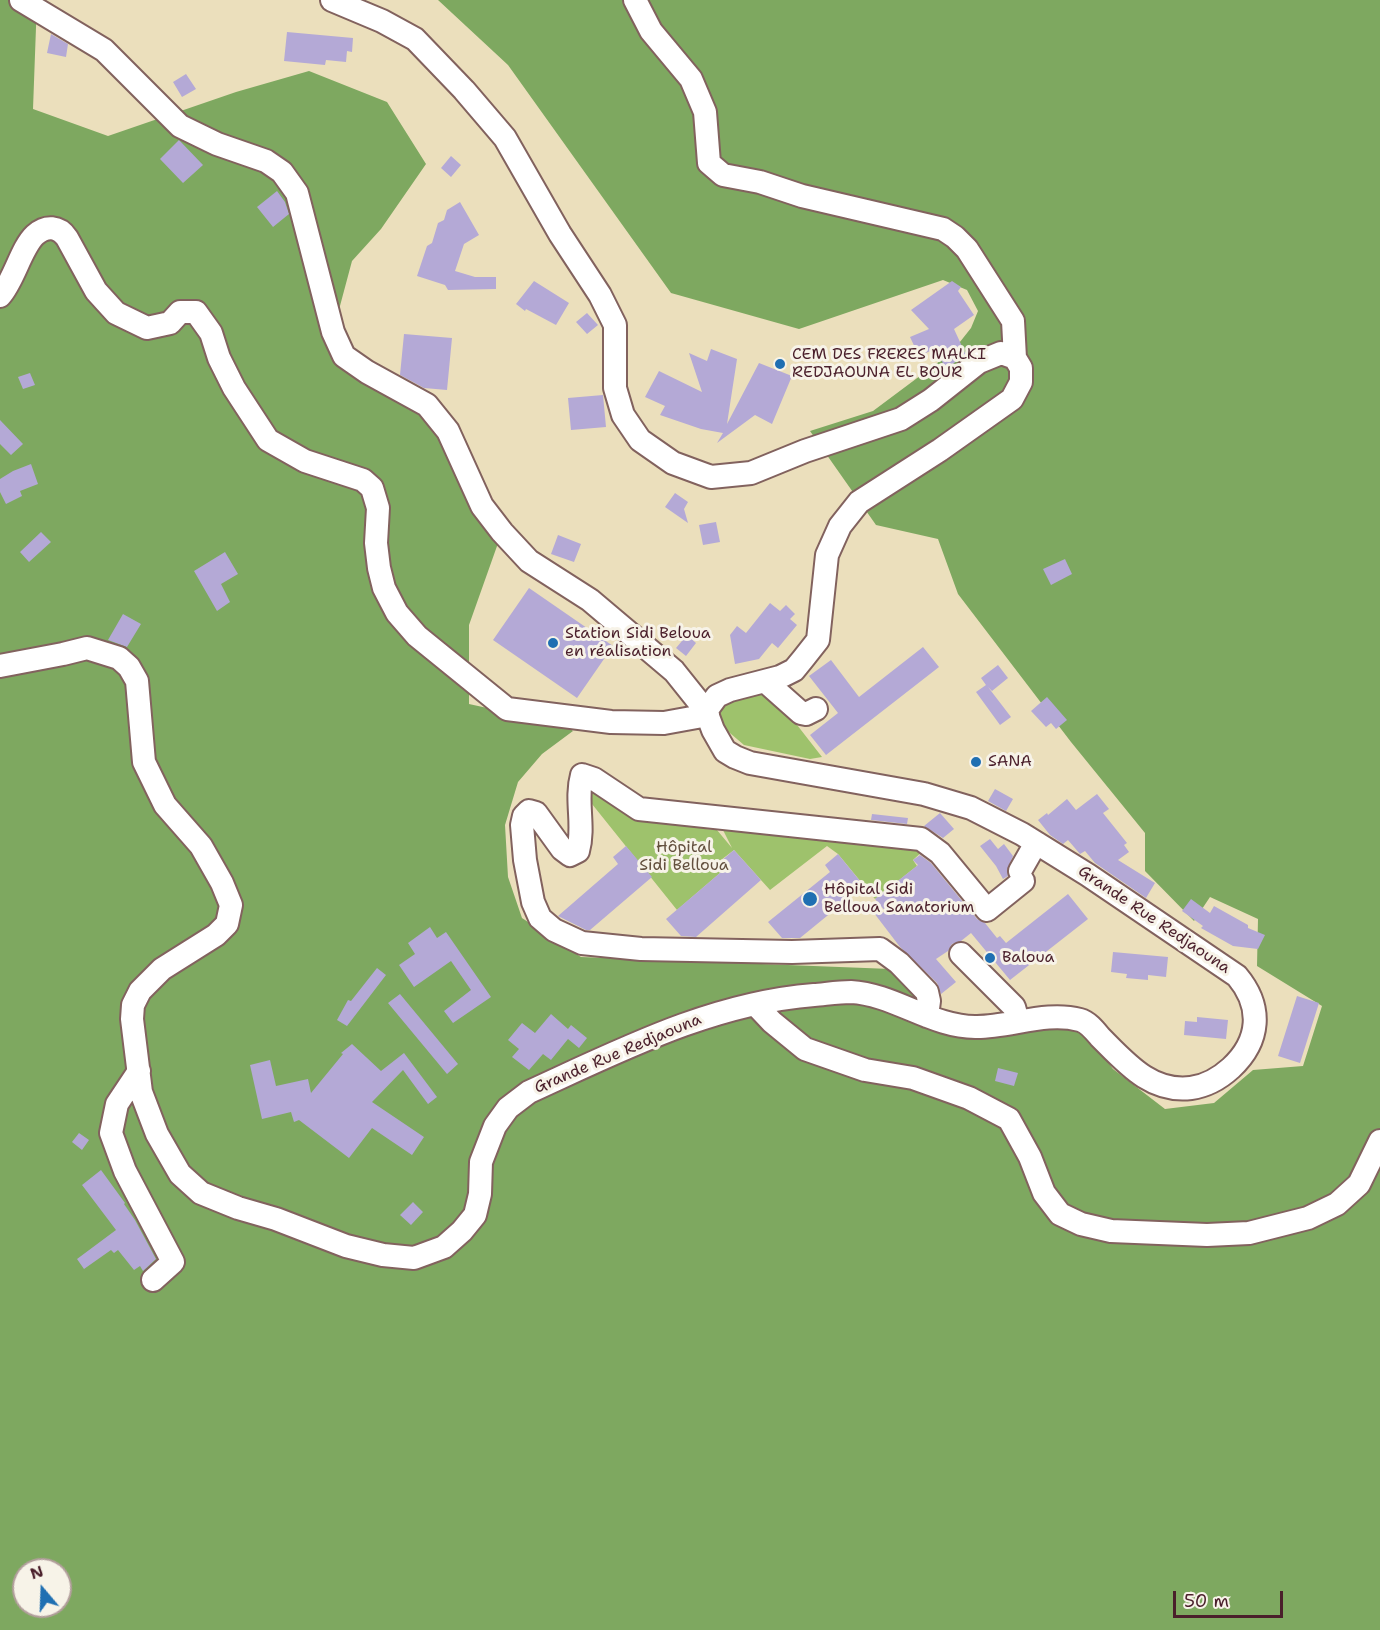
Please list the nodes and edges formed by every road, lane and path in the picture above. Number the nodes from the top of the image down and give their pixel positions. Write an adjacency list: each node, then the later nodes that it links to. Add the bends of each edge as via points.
1 (21, 0): 11 (street, Grande Rue Redjaouna, via 104,50 180,126 266,161 282,172 297,193 333,332 344,356 427,405 448,431 482,506 502,532 529,561 590,600 650,649 674,671)
2 (332, 0): 5 (street)
3 (372, 0): 5 (street)
4 (635, 0): 7 (street, via 651,31 691,80 705,112 709,163 723,175 943,229 967,249 1013,321)
5 (382, 21): 7 (street, via 415,39 505,138 615,325 615,388 623,415 640,440 673,463 711,477 751,473 901,418 979,362 1001,353)
6 (0, 296): 11 (street, via 35,235 57,228 67,237 96,291 116,313 147,328 170,323 180,312 196,312 211,333 234,387 268,440 305,461 363,480 372,489 378,508 379,568 397,613 417,636 507,709 611,722 664,723)
7 (1015, 358): 9 (street, via 1021,368 1021,382 1012,399 859,502 846,518 826,555 818,640 794,670)
8 (0, 666): 17 (street, Grande Rue Redjaouna, via 87,648 119,658 129,667 137,681 144,762 165,805 212,862 231,906 227,924 216,935 162,969 140,991 132,1019)
9 (766, 682): 10 (street, via 801,713); 11 (street, via 717,696)
10 (816, 708)
11 (707, 713): 12 (street, Grande Rue Redjaouna, via 725,751 735,758 924,794 970,808)
12 (1038, 844): 15 (street, via 1022,876 987,910 940,853 921,839 639,809 582,775 578,851 570,855 562,849 536,813 529,811 524,816 525,860 540,918 582,944 792,952 880,949 927,992); 16 (street, Grande Rue Redjaouna, via 1237,976 1251,1000 1254,1032 1242,1058 1225,1073 1192,1088 1171,1088 1129,1066 1084,1020 1064,1017)
13 (961, 954): 16 (street, via 1014,1007)
14 (755, 1004): 15 (street, Grande Rue Redjaouna, via 783,997 852,992); 17 (street, Grande Rue Redjaouna, via 674,1028 529,1092 508,1108 495,1126 481,1162 475,1215 444,1247 414,1258 346,1246 201,1193 180,1174 157,1134 141,1092); 18 (street, via 805,1049 865,1070 913,1078 969,1098 1009,1119 1044,1193 1060,1214 1111,1231 1249,1233 1308,1218 1336,1204 1359,1184)
15 (927, 1016): 16 (street, Grande Rue Redjaouna, via 976,1027)
16 (1018, 1021)
17 (139, 1071): 19 (street, via 117,1104 111,1132 125,1172 173,1262)
18 (1380, 1141)
19 (153, 1280)

